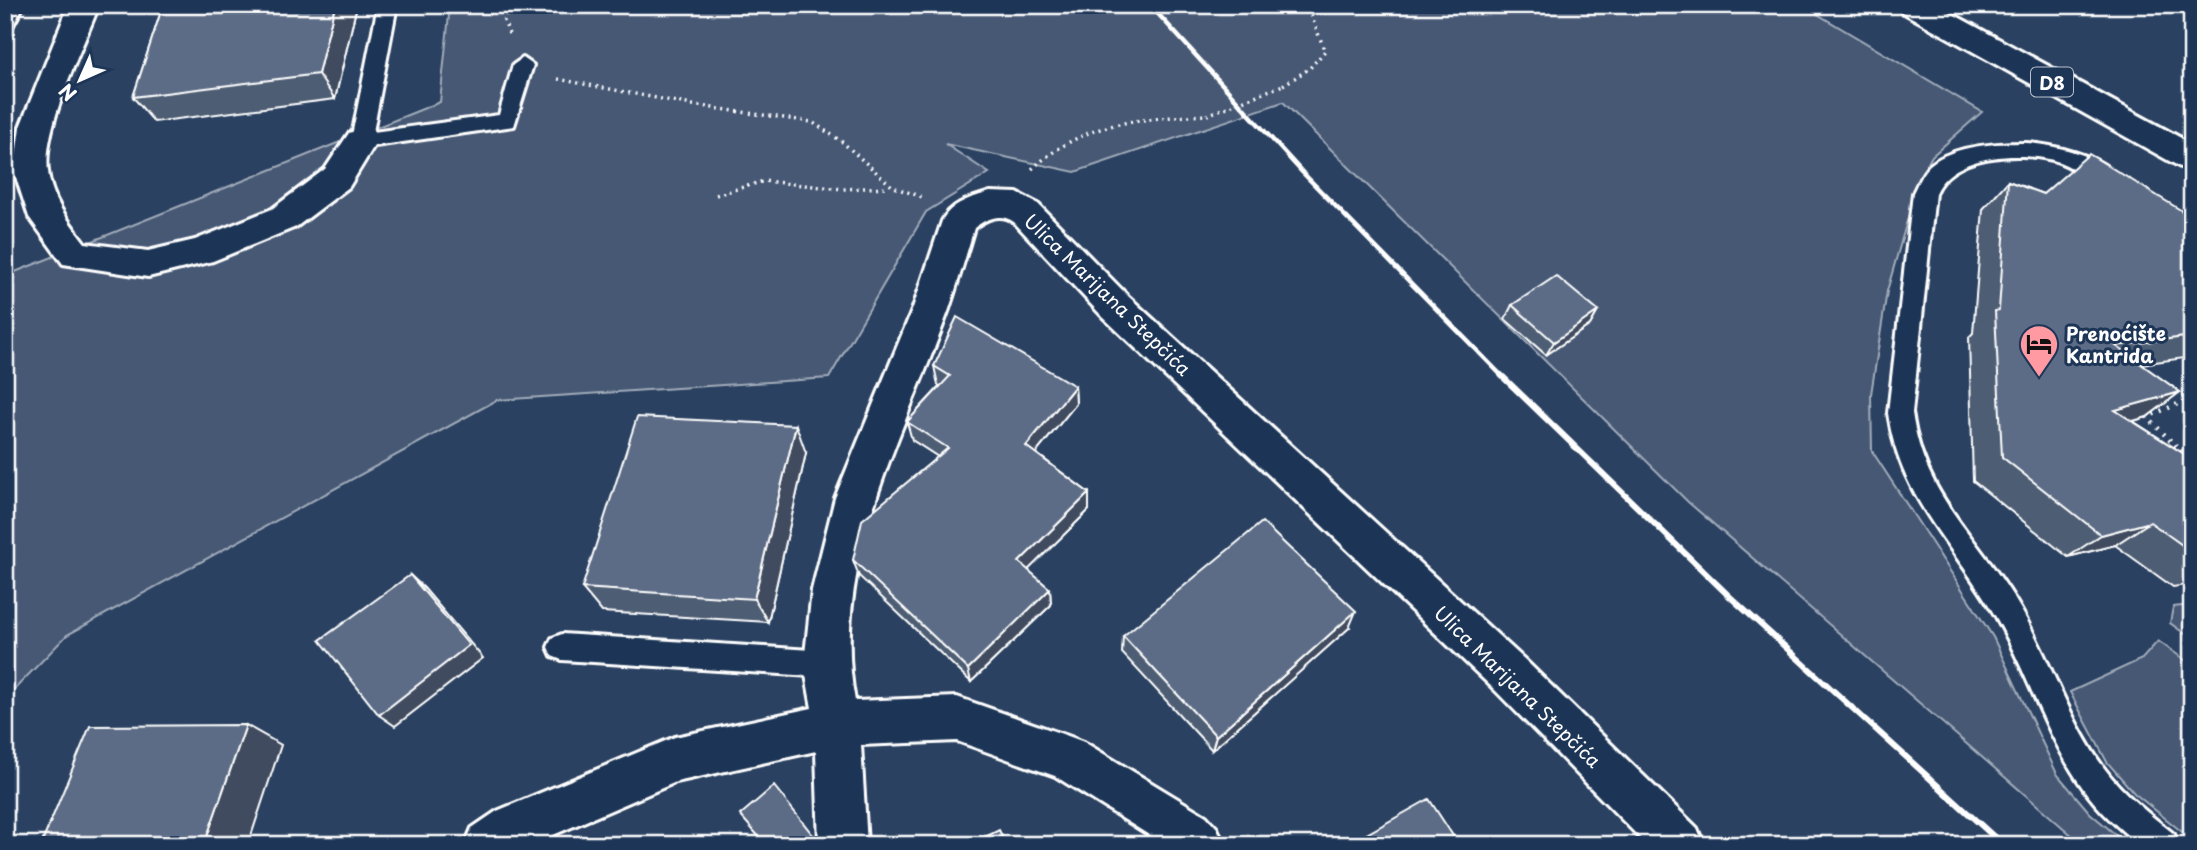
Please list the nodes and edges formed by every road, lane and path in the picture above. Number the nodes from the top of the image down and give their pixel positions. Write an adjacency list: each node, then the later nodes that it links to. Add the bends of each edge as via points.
1 (15, 5): 7 (lane)
2 (84, 5): 9 (street, via 36,127 31,171 46,218 75,255 148,264 201,252 284,218 337,178)
3 (388, 5): 9 (lane)
4 (510, 5): 8 (path, via 504,21)
5 (1307, 5): 11 (path, bridge, via 1325,51 1309,69 1283,85 1208,115 1090,128)
6 (1913, 5): 10 (street, D8)
7 (5, 23)
8 (523, 65): 9 (lane, via 507,121); 12 (path, via 553,78 811,122 865,160)
9 (361, 141)
10 (2192, 159)
11 (1029, 172)
12 (889, 187): 14 (path, via 863,191 776,179 743,183); 15 (path)
13 (2126, 188): 25 (lane, via 2073,160 2035,151 1983,155 1940,168 1924,193 1900,413 1910,468 2004,605 2074,747 2115,803)
14 (716, 195)
15 (933, 199)
16 (2192, 398): 17 (path, via 2147,417)
17 (2192, 462)
18 (562, 647): 19 (lane)
19 (826, 664): 20 (street, Ulica Marijana Stepčića); 24 (street, Ulica Marijana Stepčića, via 833,590 855,498 931,307 959,221 990,205 1017,206 1116,307 1510,675)
20 (837, 724): 21 (street, via 675,760 514,828); 22 (street, Ulica Marijana Stepčića); 23 (street, via 957,719 1068,758 1189,833)
21 (489, 845)
22 (843, 845)
23 (1200, 845)
24 (1680, 845)
25 (2163, 845)

